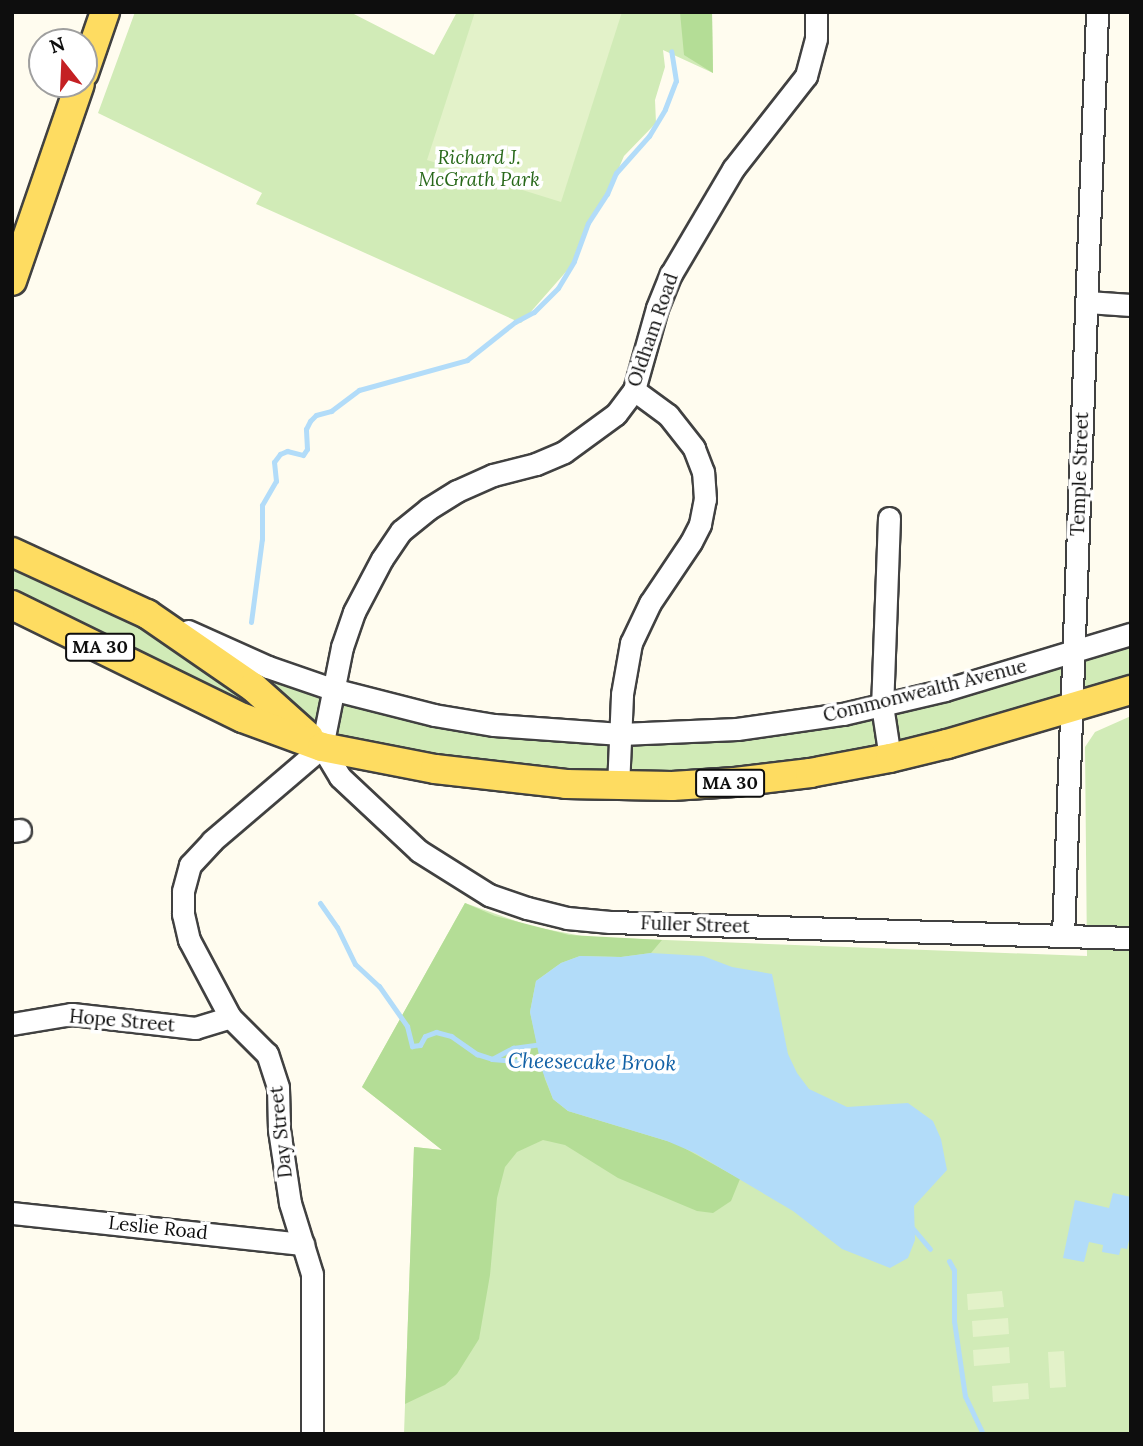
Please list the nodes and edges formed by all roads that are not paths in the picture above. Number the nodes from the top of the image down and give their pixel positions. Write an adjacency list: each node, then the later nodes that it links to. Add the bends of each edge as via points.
1 (105, 12): 4 (main road)
2 (816, 12): 9 (street, Oldham Road, via 816,38 806,76 733,169 686,246 657,308)
3 (1097, 12): 7 (street, Temple Street)
4 (98, 32)
5 (75, 98): 6 (main road)
6 (12, 281)
7 (1087, 302): 8 (street); 15 (street, Temple Street)
8 (1131, 305)
9 (634, 390): 16 (street, Oldham Road, via 616,414 564,452 457,491 401,531 354,612); 20 (street, via 668,415 694,448 703,472 705,499 691,542 650,603 631,643)
10 (890, 518): 18 (street)
11 (12, 552): 13 (main road, Commonwealth Avenue / MA 30)
12 (12, 605): 21 (main road, MA 30, via 243,718)
13 (147, 614): 16 (street, Commonwealth Avenue, via 268,667); 21 (main road, Commonwealth Avenue / MA 30, via 243,679)
14 (1131, 634): 15 (street, Commonwealth Avenue)
15 (1073, 651): 18 (street, Commonwealth Avenue); 19 (street, Temple Street)
16 (332, 689): 20 (street, Commonwealth Avenue, via 494,725); 21 (street, Oldham Road)
17 (1131, 690): 19 (main road, MA 30)
18 (883, 705): 20 (street, Commonwealth Avenue, via 737,729); 22 (street)
19 (1070, 708): 22 (main road, MA 30); 24 (street, Temple Street)
20 (621, 734): 23 (street)
21 (322, 747): 23 (main road, MA 30, via 501,779); 24 (street, Fuller Street, via 340,777 419,851 489,895 527,908 610,922); 26 (street, Day Street, via 190,864 183,891 189,940)
22 (890, 758): 23 (main road, MA 30, via 735,782)
23 (618, 787)
24 (1063, 936): 25 (street, Fuller Street)
25 (1131, 938)
26 (230, 1017): 27 (street, Hope Street, via 195,1028 72,1014); 29 (street, Day Street, via 267,1054 278,1087 290,1203)
27 (12, 1024)
28 (12, 1213): 29 (street, Leslie Road)
29 (303, 1244): 30 (street, Day Street, via 314,1301)
30 (312, 1434)

